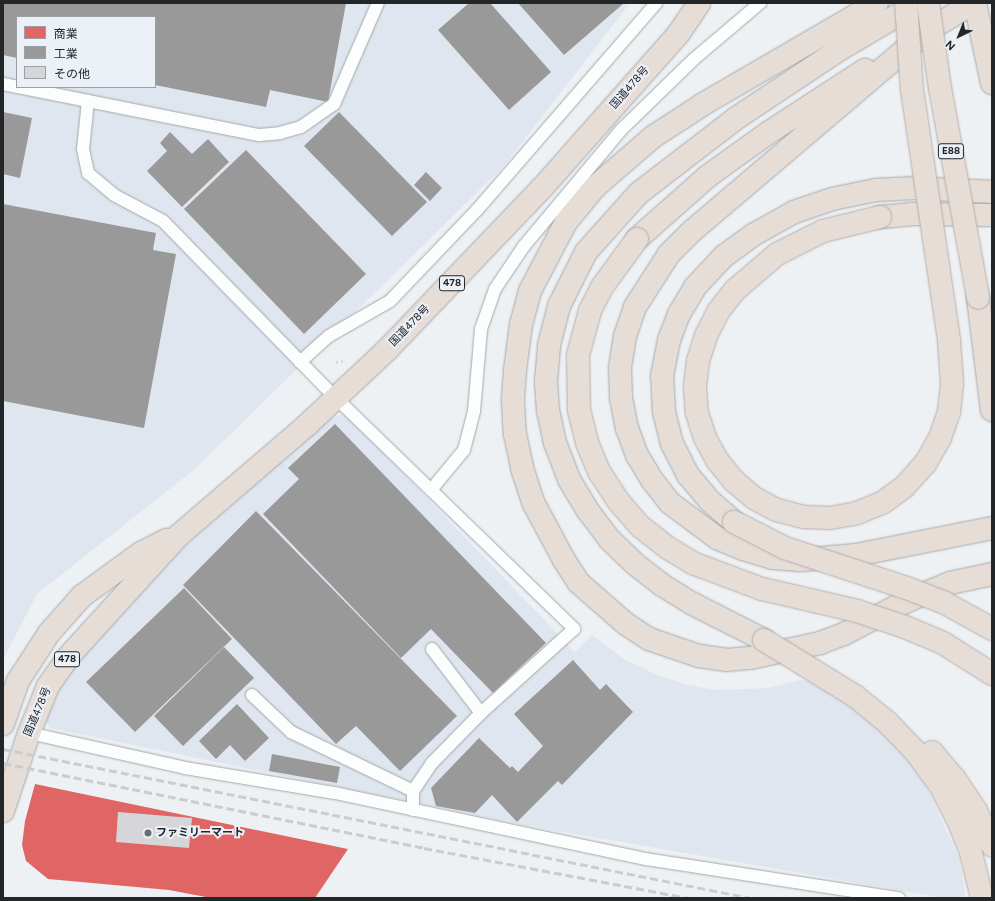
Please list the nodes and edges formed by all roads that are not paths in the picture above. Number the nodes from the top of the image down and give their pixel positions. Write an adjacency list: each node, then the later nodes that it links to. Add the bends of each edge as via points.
1 (378, 3): 15 (lane, via 334,104 301,128 259,135)
2 (656, 3): 19 (lane, via 477,210 390,301 329,336)
3 (699, 3): 20 (highway, 国道478号 / 478, via 679,33 542,188 387,350)
4 (760, 3): 22 (lane, via 694,59 621,130 524,246 495,289 481,329 474,411 464,450)
5 (879, 3): 16 (highway); 25 (highway, via 702,105 654,136 595,187 566,222 530,291 521,324 513,401 522,468 534,504 556,547 579,583 626,624 649,639 705,657 744,659 776,654 844,634 950,583 975,575)
6 (906, 3): 18 (highway, bridge, via 912,90 930,205 931,213 932,220 933,228 943,289 949,340 952,382 948,412 940,438 925,464 904,487 882,503 857,513 830,518 804,517 778,510 760,501 734,481 717,460 705,438 697,413 695,387 698,361 706,336 718,312 735,290 777,254 823,231 880,217 912,214 928,214 936,214 976,214)
7 (918, 3): 16 (highway, via 842,48)
8 (928, 3): 21 (highway, E88, bridge, via 940,88 978,298)
9 (974, 3): 10 (highway); 11 (highway)
10 (926, 32): 23 (highway, via 716,210 669,254 636,307 625,336 620,368 621,398 627,428 638,455 652,480 670,503 717,538 743,549 773,558 801,560 856,556); 29 (highway, bridge, via 833,89 762,137 702,181 637,239 602,287 590,311 578,355 579,410 587,443 600,473 640,527 668,548 695,564 762,588 857,611 905,627 943,643)
11 (992, 83)
12 (3, 84): 13 (lane)
13 (16, 87)
14 (23, 88): 15 (lane)
15 (88, 101): 19 (lane, via 83,149 88,173 114,196 163,221)
16 (736, 119): 27 (highway, via 651,184 621,212 586,252 559,306 549,345 546,381 548,411 555,443 569,479 588,511 610,540 635,564 691,603)
17 (992, 192): 26 (highway, bridge, via 916,188 876,190 832,199 794,212 753,235 724,256 695,287 669,340 662,376 664,411 672,444 688,475 709,500 734,522 756,536 785,548 932,598)
18 (992, 215)
19 (300, 362): 20 (lane)
20 (336, 398): 22 (lane); 24 (highway, 国道478号 / 478)
21 (992, 410)
22 (431, 490): 31 (lane, via 574,629)
23 (992, 528)
24 (178, 536): 32 (highway, 国道478号 / 478, via 141,554 82,596 49,633 18,681); 33 (highway, 国道478号 / 478, via 68,656 48,686)
25 (992, 574)
26 (992, 629)
27 (764, 640): 37 (highway, bridge, via 825,669 861,691 927,745 954,778 976,811); 39 (highway, bridge, via 855,696 887,722 916,752 940,785 958,820 971,853)
28 (432, 649): 31 (lane)
29 (992, 674)
30 (252, 695): 34 (lane, via 290,732)
31 (481, 713): 34 (lane, via 432,762)
32 (3, 724)
33 (29, 733): 35 (lane, via 185,768 335,793); 36 (highway, 国道478号 / 478)
34 (413, 790): 35 (lane)
35 (413, 810): 38 (lane, via 646,859 732,870)
36 (3, 811)
37 (992, 845)
38 (898, 898)
39 (982, 898)

